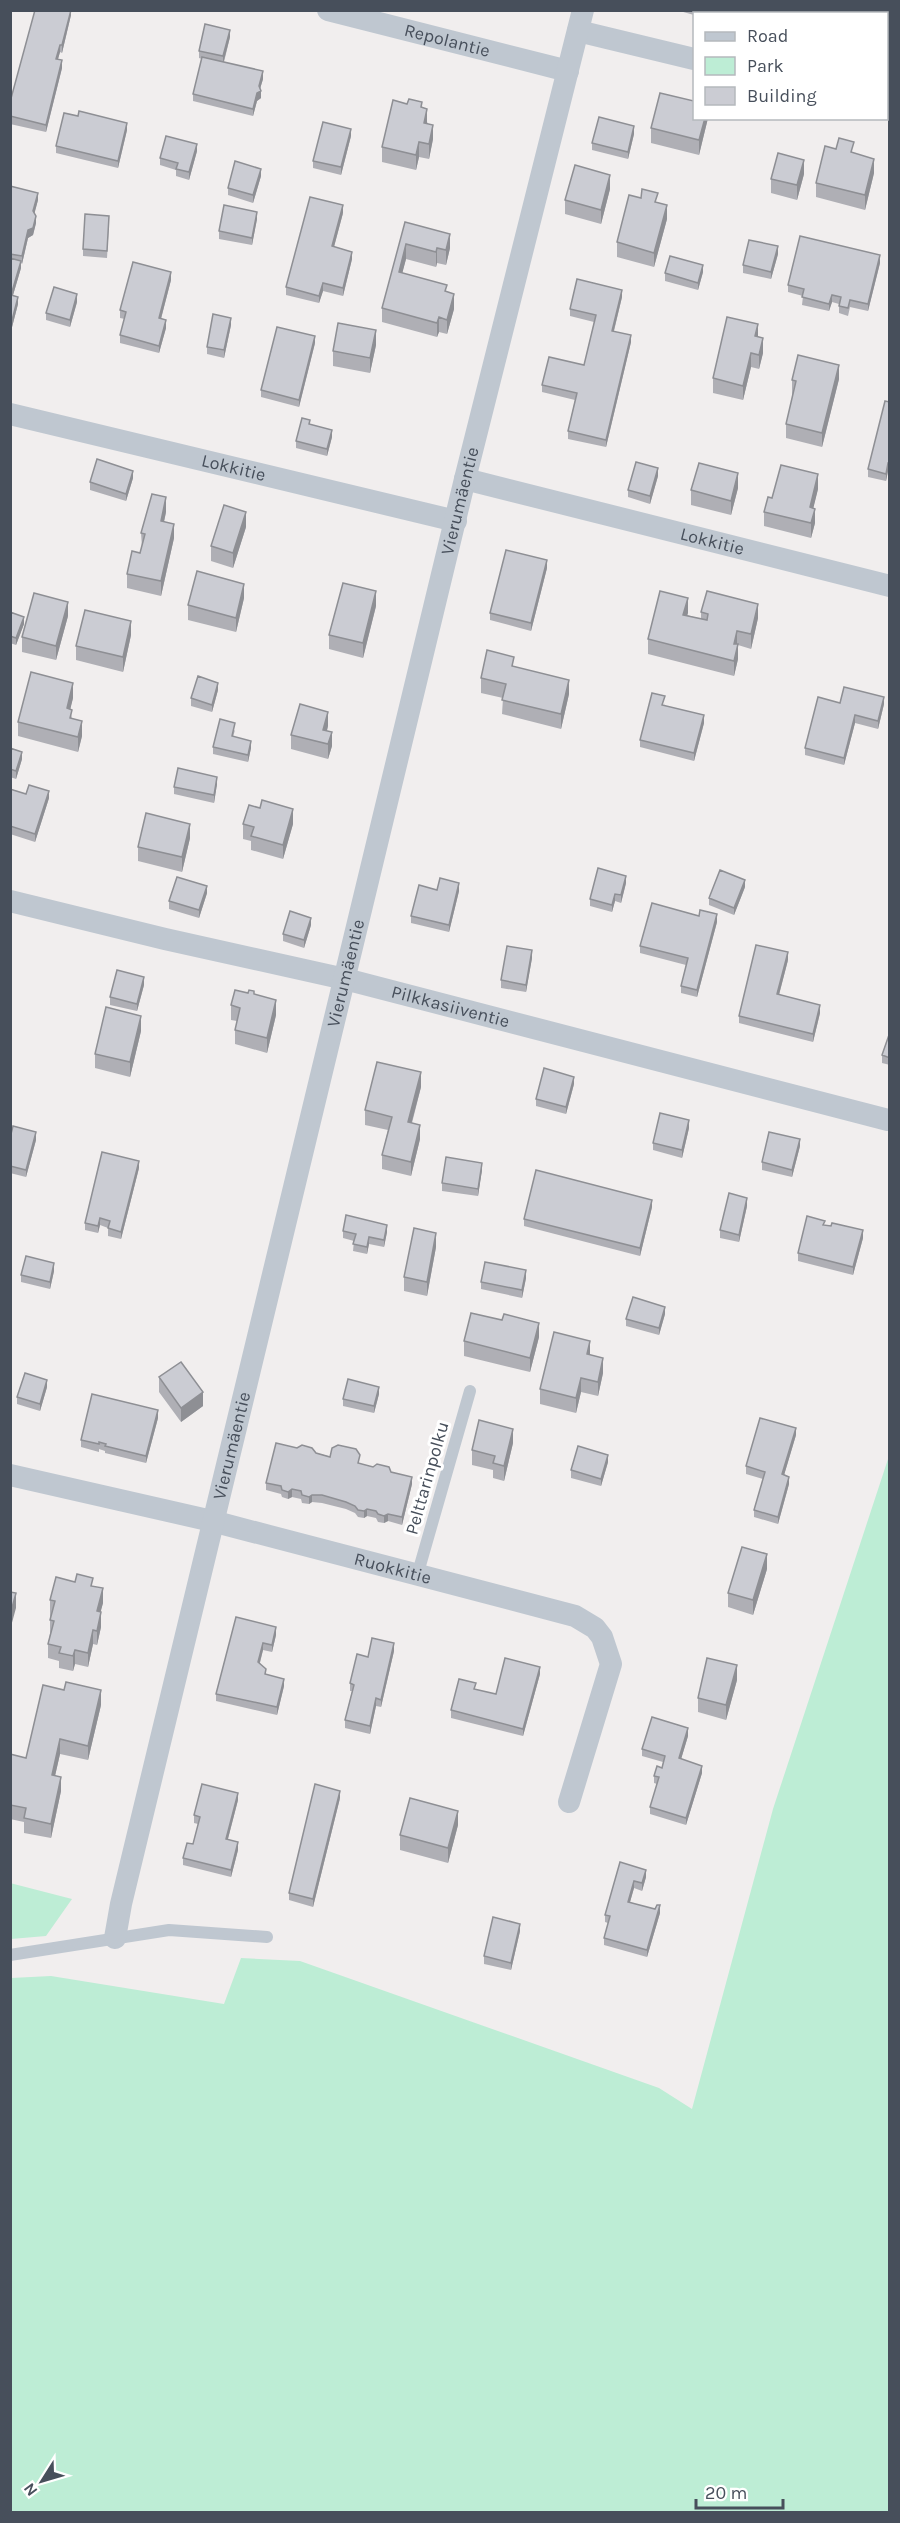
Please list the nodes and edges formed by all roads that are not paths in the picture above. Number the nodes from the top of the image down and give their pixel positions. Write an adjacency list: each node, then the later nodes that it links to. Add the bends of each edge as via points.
1 (328, 10): 4 (street, Repolantie)
2 (581, 21): 3 (street); 4 (street, Vierumäentie)
3 (693, 59)
4 (568, 70): 6 (street, Vierumäentie)
5 (10, 414): 7 (street, Lokkitie)
6 (465, 479): 7 (street, Vierumäentie); 8 (street, Lokkitie)
7 (456, 521): 10 (street, Vierumäentie)
8 (890, 586)
9 (10, 901): 10 (street, Pilkkasiiventie)
10 (345, 979): 11 (street, Pilkkasiiventie); 14 (street, Vierumäentie)
11 (888, 1120)
12 (470, 1391): 15 (lane, Pelttarinpolku)
13 (10, 1475): 14 (street, Ruokkitie)
14 (212, 1521): 15 (street, Ruokkitie); 18 (street, Vierumäentie)
15 (417, 1575): 16 (street, Ruokkitie, via 575,1616 602,1637 611,1664)
16 (569, 1802)
17 (267, 1937): 18 (lane, via 169,1930)
18 (116, 1938): 19 (lane)
19 (10, 1955)

